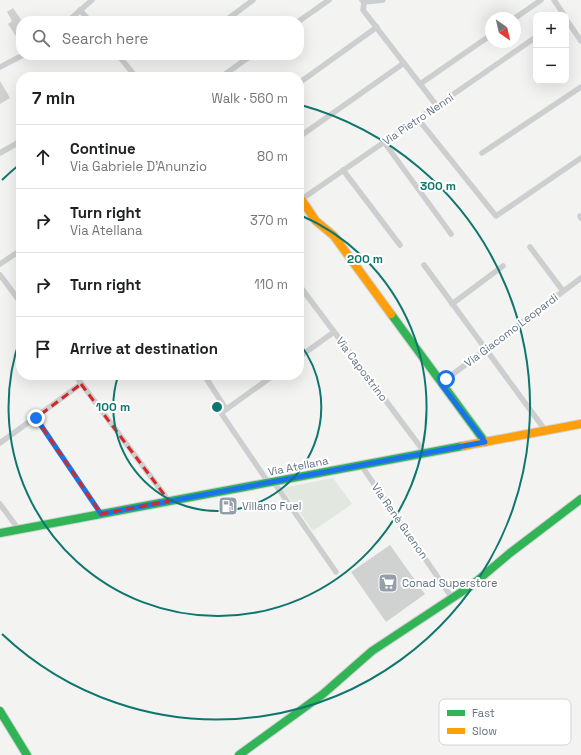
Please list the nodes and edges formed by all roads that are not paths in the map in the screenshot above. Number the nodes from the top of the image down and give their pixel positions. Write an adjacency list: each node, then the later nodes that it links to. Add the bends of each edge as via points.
1 (92, 0): 8 (street)
2 (253, 0): 13 (street)
3 (329, 0): 14 (street)
4 (383, 0): 7 (street)
5 (541, 0): 10 (street)
6 (554, 0): 9 (street)
7 (363, 1): 16 (street, via 363,10)
8 (80, 10): 11 (street); 12 (street)
9 (562, 12)
10 (521, 14)
11 (73, 16)
12 (85, 16)
13 (232, 16)
14 (304, 18)
15 (569, 23): 19 (street)
16 (377, 27): 23 (street); 27 (street)
17 (485, 39): 28 (street)
18 (533, 39): 30 (street, Via Pietro Nenni)
19 (581, 41)
20 (16, 59): 24 (street)
21 (122, 60): 25 (street)
22 (245, 60): 26 (street)
23 (404, 63): 28 (street); 32 (street)
24 (0, 67)
25 (130, 72)
26 (228, 72)
27 (304, 79)
28 (420, 84): 30 (street)
29 (581, 87): 36 (street)
30 (437, 106): 31 (street, Via Pietro Nenni)
31 (418, 119): 33 (street, Via Pietro Nenni); 37 (street, via 496,216)
32 (304, 133)
33 (384, 142): 38 (street, Via Pietro Nenni); 41 (street)
34 (16, 144): 35 (street)
35 (0, 153)
36 (482, 153)
37 (581, 158)
38 (343, 170): 39 (street, Via Pietro Nenni); 42 (street)
39 (304, 197)
40 (304, 205): 61 (street, via 316,221 334,236)
41 (451, 234)
42 (400, 245)
43 (530, 247): 50 (street)
44 (16, 253): 45 (street)
45 (0, 264)
46 (424, 265): 53 (street)
47 (503, 266): 53 (street)
48 (0, 275): 52 (street)
49 (581, 278): 50 (street, Via Giacomo Leopardi)
50 (563, 291): 55 (street, Via Giacomo Leopardi)
51 (304, 292): 54 (street, Via Capostrino)
52 (16, 297)
53 (452, 304): 55 (street)
54 (334, 332): 56 (street); 68 (street, Via Capostrino)
55 (485, 350): 61 (street, Via Giacomo Leopardi); 65 (street)
56 (304, 353)
57 (78, 380): 60 (street)
58 (207, 380): 62 (street)
59 (267, 380): 62 (street)
60 (81, 384): 63 (street); 72 (street)
61 (441, 384): 66 (street)
62 (226, 410): 70 (street, via 221,413)
63 (36, 418): 67 (street); 74 (street)
64 (581, 424): 65 (street, Via Atellana)
65 (545, 430): 66 (street, Via Atellana)
66 (485, 442): 68 (street, Via Atellana)
67 (0, 443)
68 (425, 453): 69 (street, Via Atellana)
69 (361, 465): 70 (street, Via Atellana); 78 (street, Via Renè Guenon)
70 (271, 482): 72 (street, Via Atellana); 77 (street)
71 (581, 499): 78 (street)
72 (169, 501): 74 (street, Via Atellana)
73 (0, 504): 75 (street)
74 (101, 514): 75 (street, Via Atellana)
75 (19, 530): 76 (street, Via Atellana)
76 (0, 533)
77 (336, 572)
78 (452, 598): 81 (street, via 372,651 323,694)
79 (0, 711): 80 (street)
80 (27, 755)
81 (239, 755)

